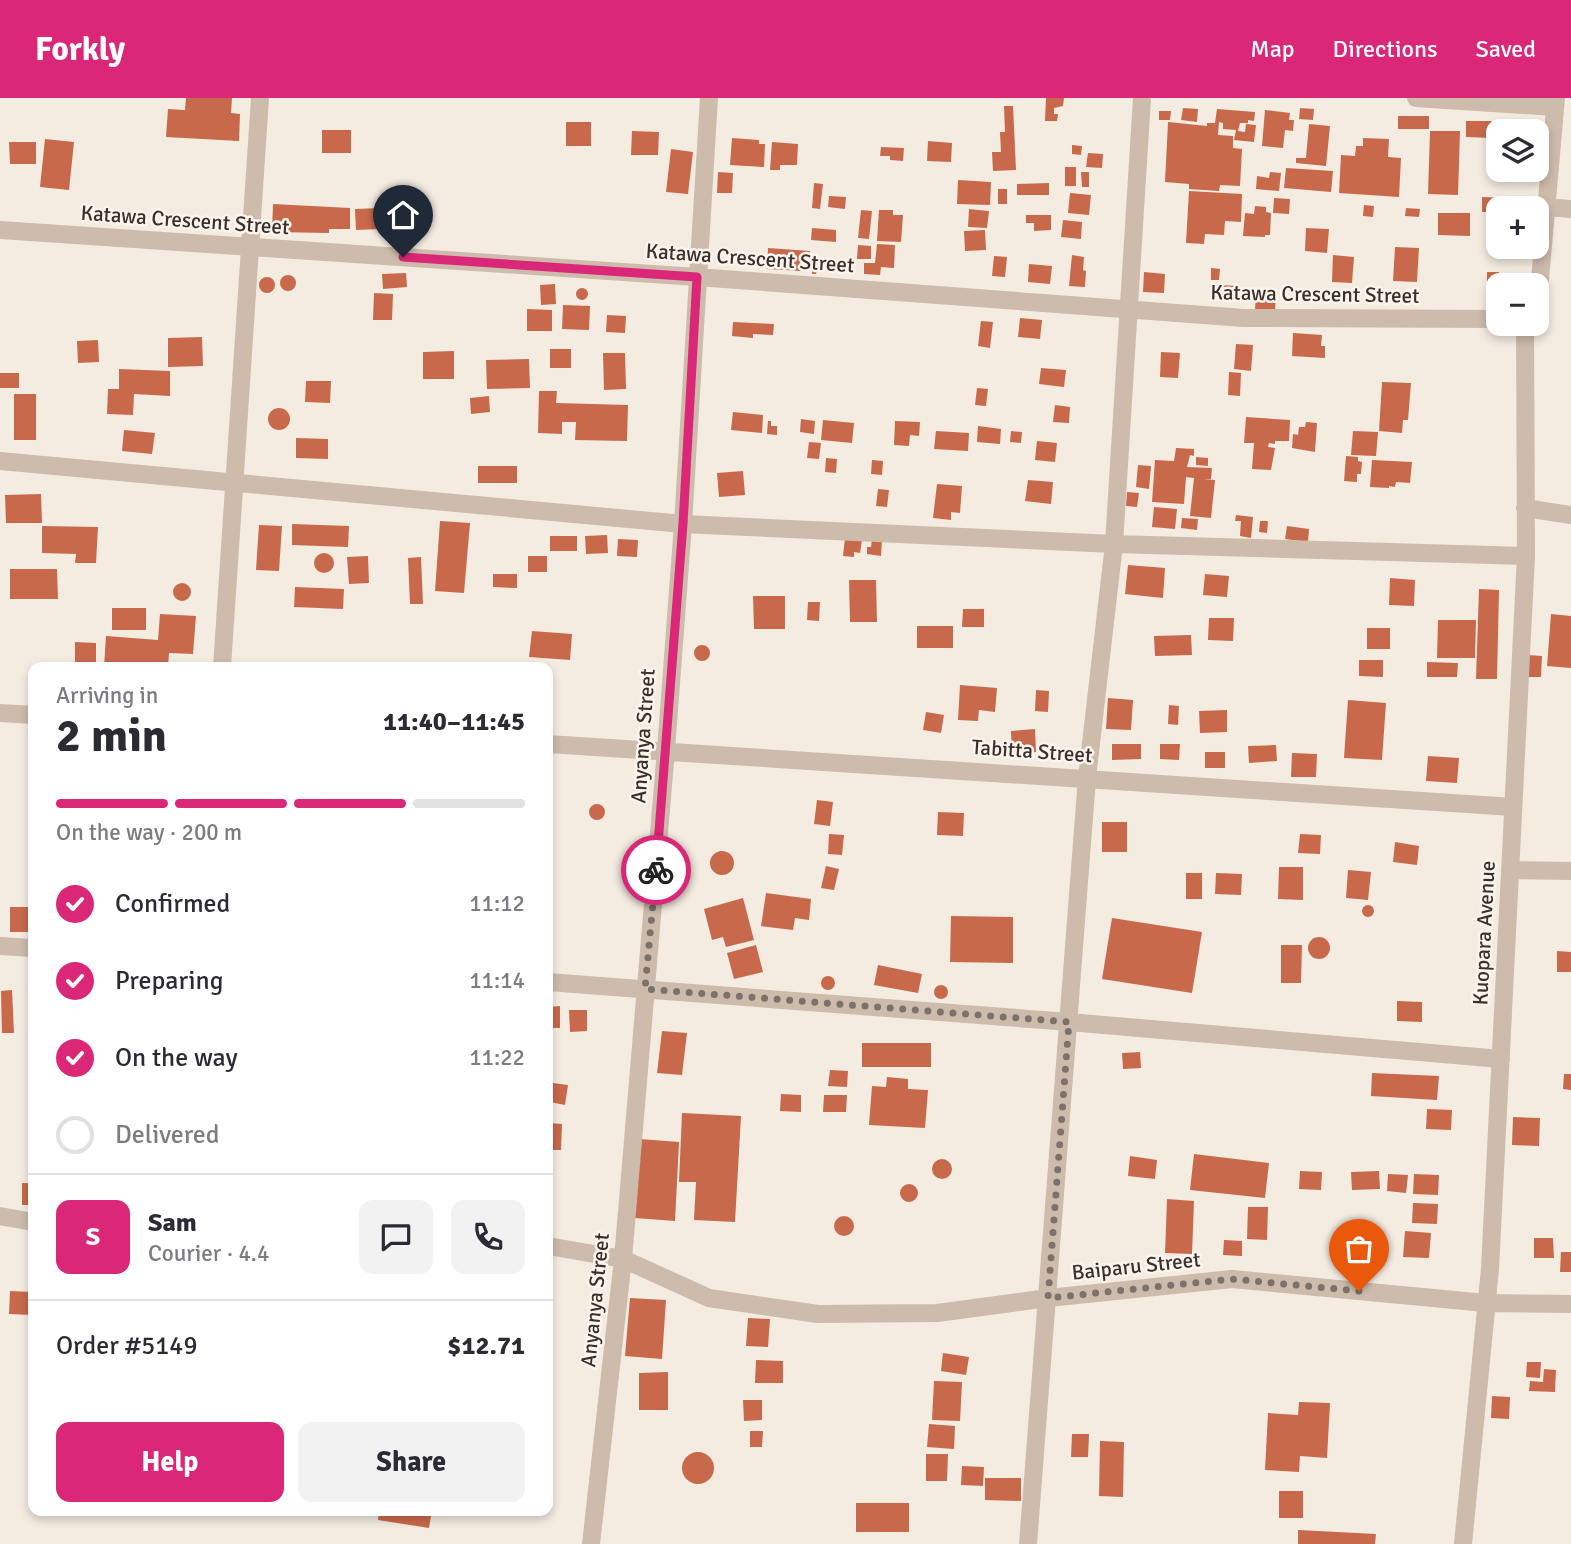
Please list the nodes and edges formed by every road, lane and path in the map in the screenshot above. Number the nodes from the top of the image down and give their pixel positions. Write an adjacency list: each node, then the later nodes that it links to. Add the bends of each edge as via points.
1 (260, 98): 10 (street)
2 (709, 98): 11 (street, Anyanya Street)
3 (1142, 98): 12 (street)
4 (1416, 98): 5 (street)
5 (1555, 102): 6 (street)
6 (1547, 196)
7 (1549, 207): 8 (street)
8 (1571, 208)
9 (0, 230): 10 (street, Katawa Crescent Street)
10 (250, 248): 11 (street, Katawa Crescent Street); 16 (street)
11 (697, 277): 12 (street, Katawa Crescent Street); 19 (street, Anyanya Street)
12 (1130, 309): 13 (street, Katawa Crescent Street, via 1244,318); 20 (street)
13 (1486, 319)
14 (1525, 336): 17 (street, Kuopara Avenue)
15 (0, 461): 16 (street)
16 (234, 483): 19 (street); 22 (street)
17 (1525, 508): 18 (street); 21 (street, Kuopara Avenue)
18 (1571, 515)
19 (683, 524): 20 (street); 26 (street, Anyanya Street)
20 (1114, 544): 21 (street); 27 (street)
21 (1526, 556): 28 (street, Kuopara Avenue)
22 (222, 662)
23 (0, 713): 24 (street)
24 (28, 715)
25 (553, 744): 26 (street, Tabitta Street)
26 (666, 750): 27 (street, Tabitta Street); 34 (street, Anyanya Street)
27 (1087, 778): 28 (street, Tabitta Street); 35 (street)
28 (1513, 807): 29 (street, Kuopara Avenue)
29 (1510, 870): 30 (street); 36 (street, Kuopara Avenue)
30 (1571, 871)
31 (0, 946): 32 (street)
32 (28, 948)
33 (553, 982): 34 (street)
34 (645, 989): 35 (street); 40 (street, Anyanya Street)
35 (1069, 1022): 36 (street); 41 (street)
36 (1501, 1059): 42 (street, Kuopara Avenue)
37 (0, 1216): 38 (street)
38 (28, 1221)
39 (553, 1247): 40 (street, Baiparu Street)
40 (623, 1259): 41 (street, Baiparu Street, via 709,1298 818,1314 937,1313); 44 (street, Anyanya Street)
41 (1048, 1298): 42 (street, Baiparu Street, via 1232,1279); 45 (street)
42 (1486, 1303): 43 (street, Baiparu Street); 46 (street, Kuopara Avenue)
43 (1571, 1304)
44 (591, 1544)
45 (1028, 1544)
46 (1463, 1544)

